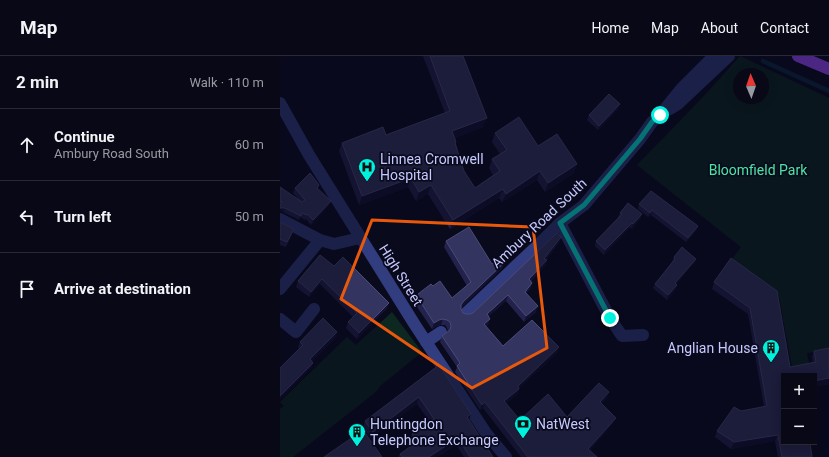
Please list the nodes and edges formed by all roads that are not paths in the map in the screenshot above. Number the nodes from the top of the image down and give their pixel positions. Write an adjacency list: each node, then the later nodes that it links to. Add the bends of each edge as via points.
1 (714, 56): 6 (street, Ambury Road South, via 681,89)
2 (729, 56): 6 (street, Ambury Road South, via 678,104)
3 (798, 56): 4 (main road)
4 (829, 69)
5 (280, 103): 9 (street, High Street)
6 (660, 115): 8 (street, Ambury Road South, via 584,205)
7 (280, 219): 10 (street)
8 (560, 223): 13 (street, Ambury Road South); 16 (street, via 622,336)
9 (360, 238): 10 (street, via 334,244); 17 (street, High Street)
10 (320, 240): 11 (street)
11 (280, 289)
12 (314, 309): 14 (street, via 296,332)
13 (466, 313)
14 (280, 319)
15 (441, 332): 17 (street)
16 (643, 335)
17 (426, 342): 18 (street, High Street, via 486,433)
18 (506, 457)

